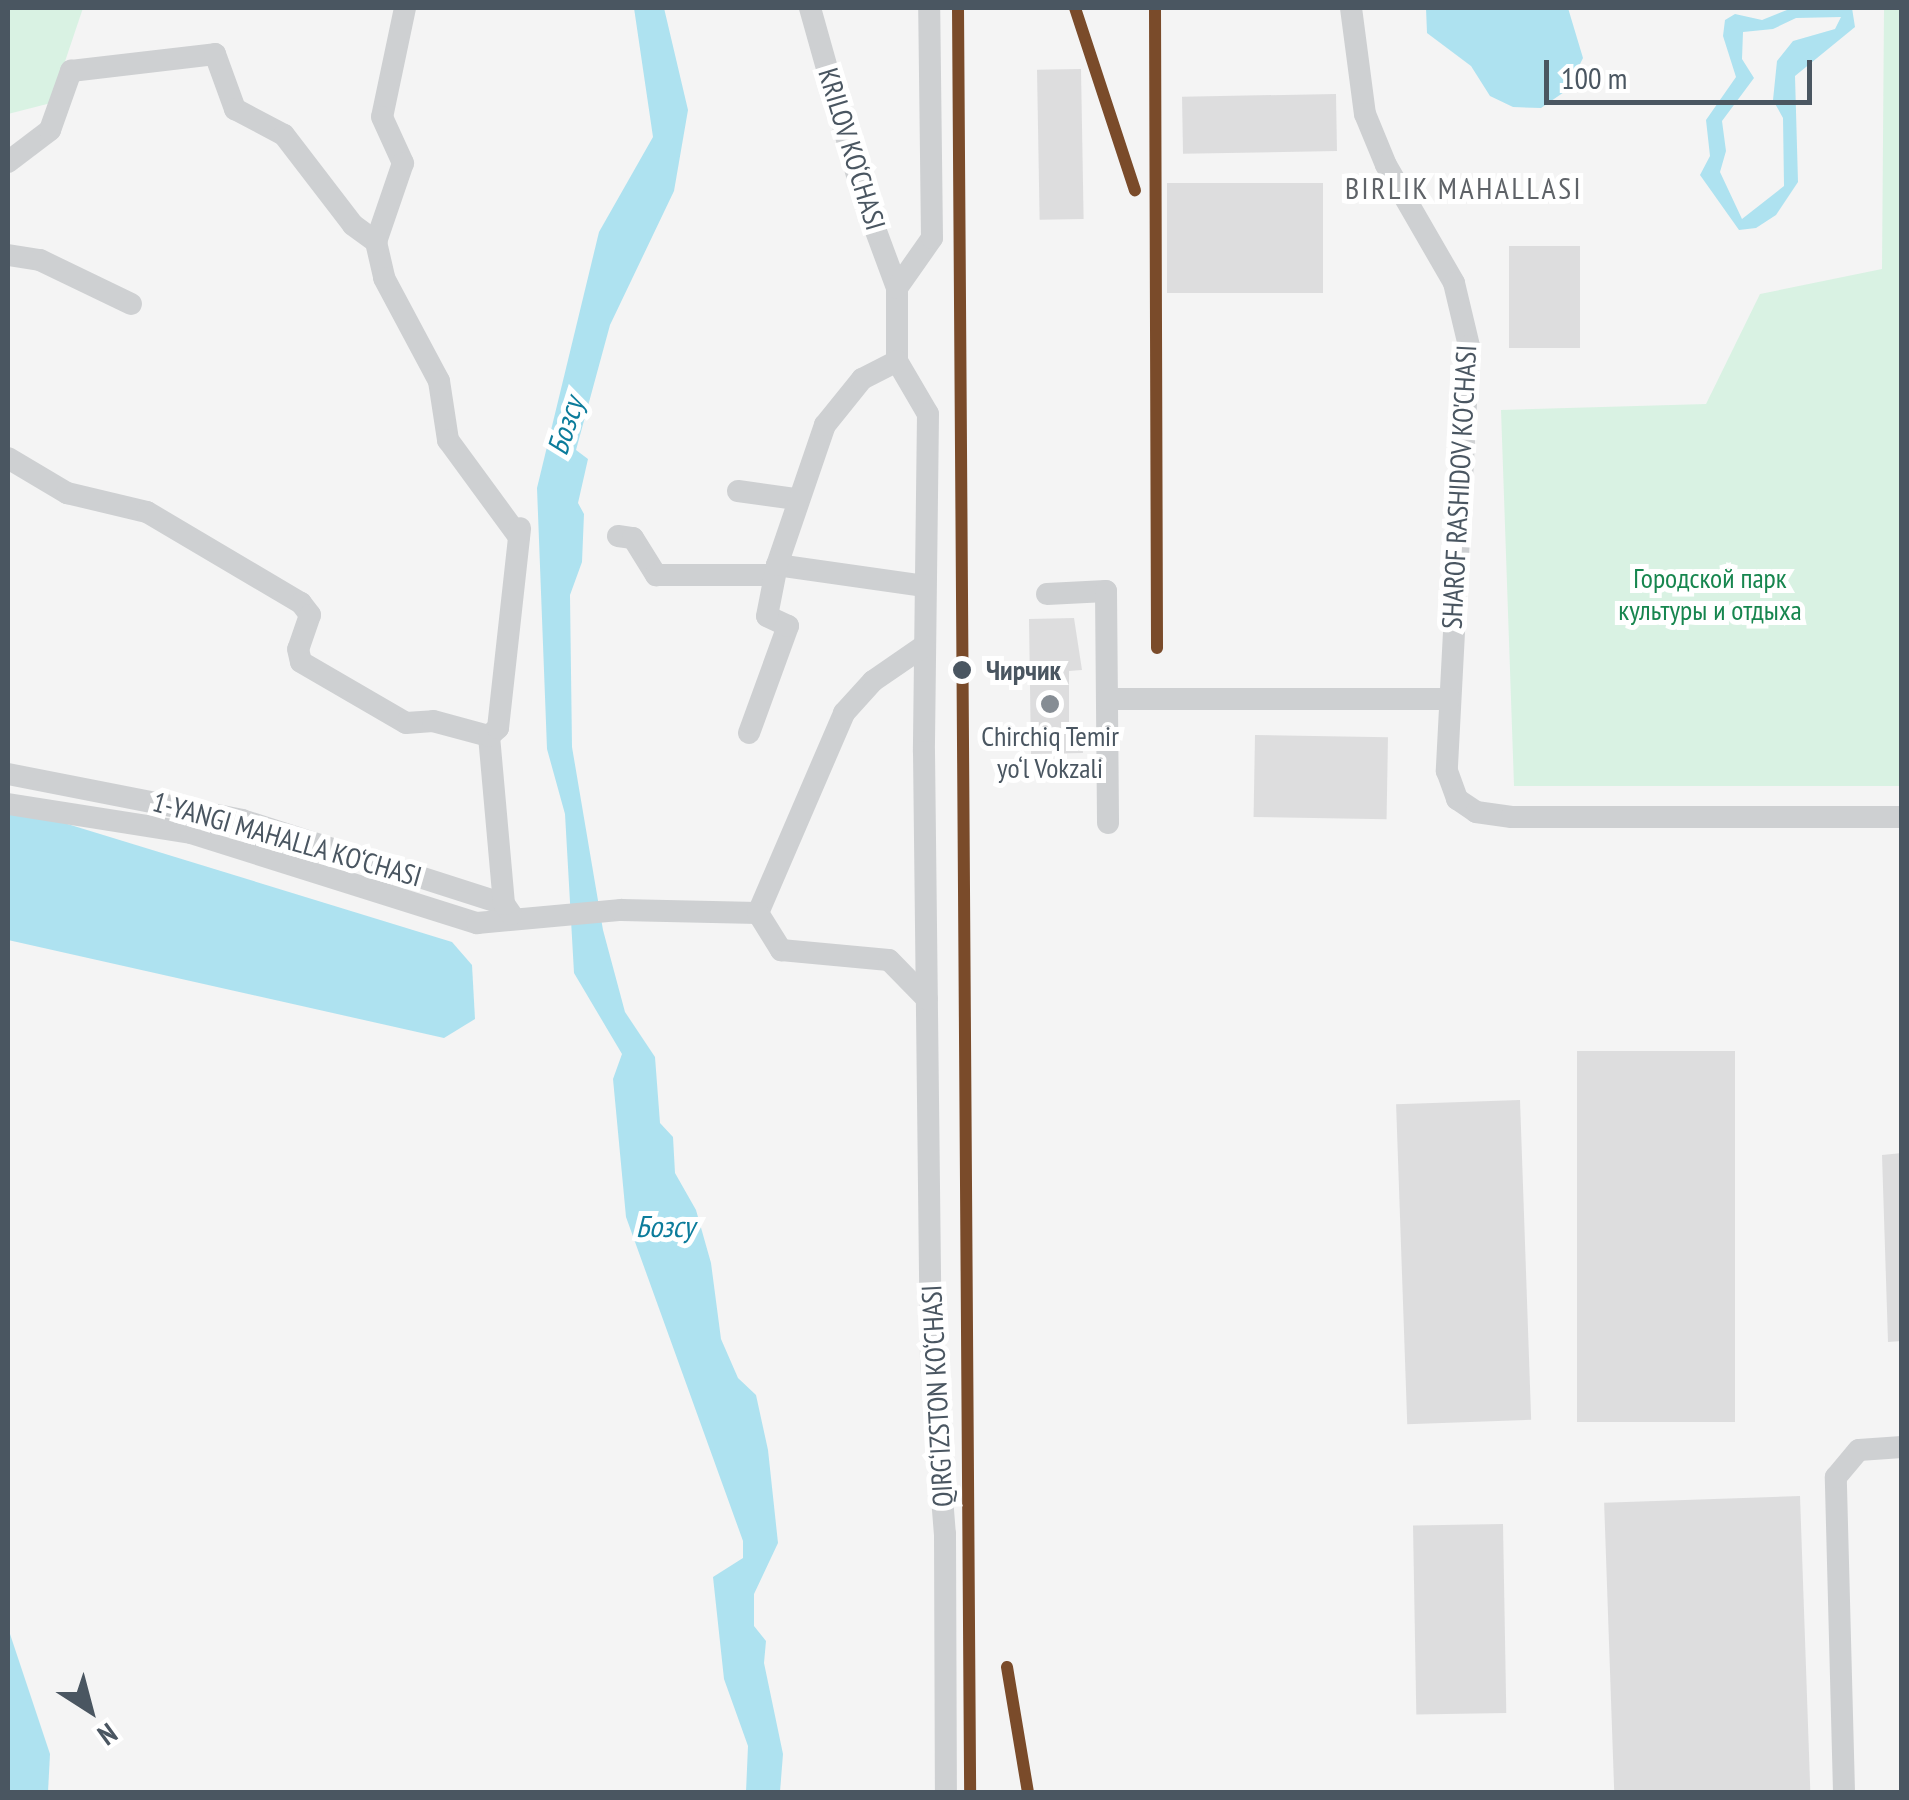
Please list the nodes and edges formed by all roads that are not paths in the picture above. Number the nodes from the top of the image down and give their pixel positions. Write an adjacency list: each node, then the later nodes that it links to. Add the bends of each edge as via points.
1 (405, 8): 6 (street, via 382,117 403,162)
2 (810, 8): 8 (street, KRILOV KO‘CHASI, via 863,196)
3 (929, 8): 8 (street, via 932,238)
4 (1351, 8): 19 (street, SHAROF RASHIDOV KO'CHASI, via 1359,86 1374,140 1454,283 1469,346)
5 (8, 162): 6 (street, via 50,130 70,71 215,54 235,109 284,135 352,226)
6 (376, 242): 22 (street, via 384,278 439,381 448,440 520,532 498,728)
7 (8, 255): 9 (street, via 40,260)
8 (897, 288): 10 (street)
9 (131, 304)
10 (896, 361): 13 (street, via 862,379 825,426); 16 (street, QIRG‘IZSTON KO‘CHASI, via 928,414)
11 (8, 458): 22 (street, via 68,493 147,512 301,603 310,615 298,650 301,662 406,723 433,721)
12 (738, 491): 13 (street)
13 (796, 499): 15 (street)
14 (618, 536): 15 (street, via 633,538 656,575)
15 (776, 570): 16 (street); 21 (street, via 767,616 788,626)
16 (926, 586): 18 (street, QIRG‘IZSTON KO‘CHASI)
17 (1048, 594): 20 (street, via 1106,591)
18 (924, 646): 28 (street, via 873,681 844,712); 29 (street, QIRG‘IZSTON KO‘CHASI)
19 (1449, 698): 20 (street); 25 (street, SHAROF RASHIDOV KO'CHASI, via 1447,770 1465,807 1512,818)
20 (1108, 699): 26 (street)
21 (749, 733)
22 (489, 736): 27 (street)
23 (8, 774): 27 (street, 1-YANGI MAHALLA KO‘CHASI, via 242,820)
24 (8, 804): 27 (street, via 190,832 477,923)
25 (1902, 817)
26 (1108, 823)
27 (510, 912): 28 (street, via 560,918 621,910)
28 (758, 913): 29 (street, via 781,950 889,960)
29 (927, 999): 31 (street, QIRG‘IZSTON KO‘CHASI)
30 (1902, 1447): 32 (street, via 1858,1450 1836,1477)
31 (946, 1792)
32 (1844, 1792)

